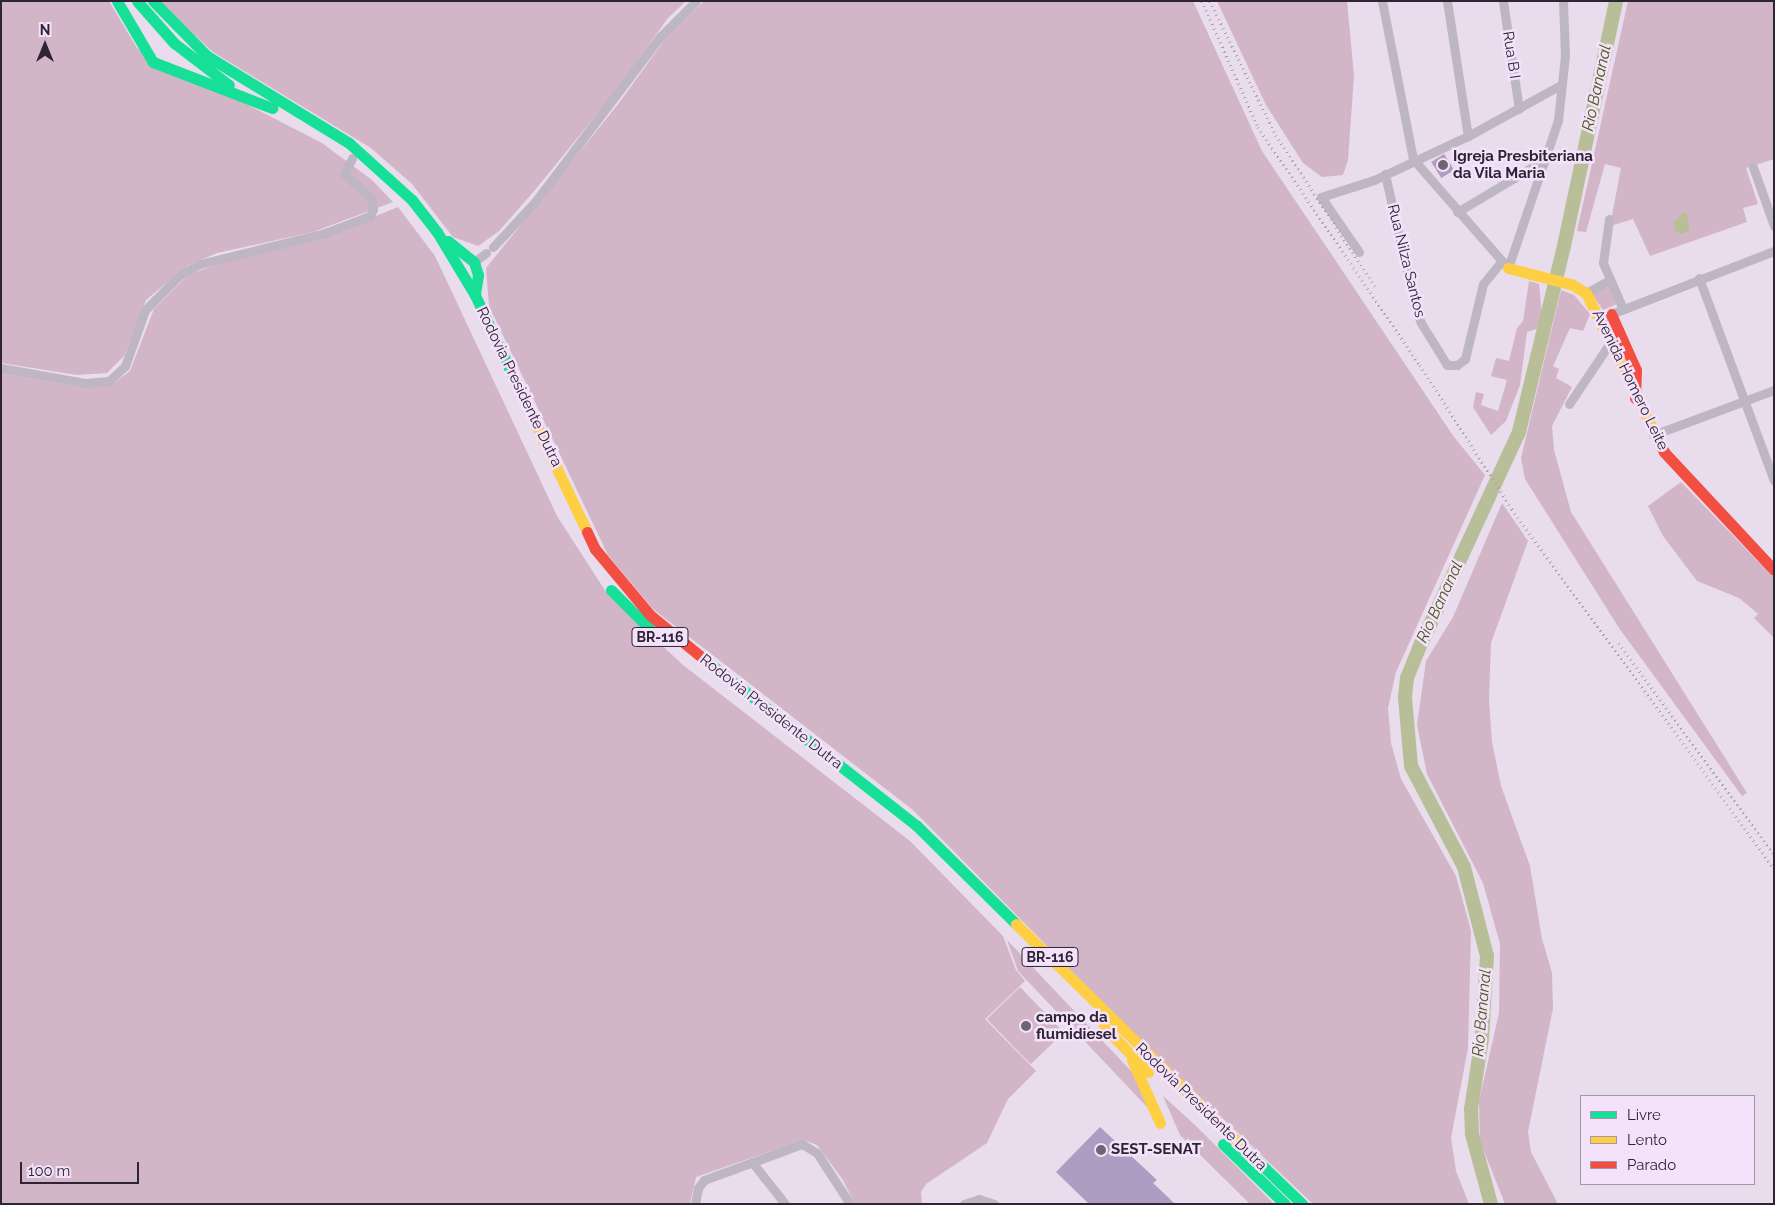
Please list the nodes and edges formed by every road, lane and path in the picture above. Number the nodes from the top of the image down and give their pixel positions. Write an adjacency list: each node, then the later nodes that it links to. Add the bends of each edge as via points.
1 (117, 1): 10 (main road, via 154,62)
2 (137, 1): 10 (main road, Rodovia Presidente Dutra / BR-116, via 202,67)
3 (153, 1): 21 (main road, Rodovia Presidente Dutra / BR-116, via 177,28 239,79 300,113 371,160 391,178)
4 (696, 1): 24 (street, via 659,38 535,202)
5 (1382, 1): 14 (street)
6 (1447, 1): 12 (street)
7 (1502, 1): 11 (street, Rua B I)
8 (1563, 1): 9 (street, via 1565,56)
9 (1559, 86): 11 (street); 15 (street, via 1562,93 1558,120)
10 (272, 108): 13 (main road, Rodovia Presidente Dutra / BR-116)
11 (1520, 109): 12 (street)
12 (1468, 136): 14 (street)
13 (352, 158): 33 (street, via 344,174 371,198 373,209 370,216 324,233 207,262 181,274 145,310 125,366 109,380 85,384); 41 (main road, Rodovia Presidente Dutra / BR-116, via 416,221 467,300 578,539 601,577 631,612 672,648 929,849)
14 (1413, 158): 17 (street); 18 (street)
15 (1541, 162): 18 (street); 25 (street)
16 (1753, 167): 20 (street)
17 (1385, 174): 23 (street, via 1321,197); 25 (street, Rua Nilza Santos, via 1414,304 1447,365 1457,365 1464,359 1483,284)
18 (1457, 212): 25 (street)
19 (1609, 219): 27 (street, via 1603,260)
20 (1774, 226)
21 (437, 232): 24 (main road); 29 (main road, Rodovia Presidente Dutra / BR-116)
22 (1774, 251): 26 (street)
23 (1359, 252)
24 (474, 262): 29 (main road, via 478,275)
25 (1505, 265): 28 (main road, Avenida Homero Leite, via 1571,284)
26 (1700, 278): 30 (street); 36 (street)
27 (1608, 281): 28 (street); 30 (street)
28 (1586, 293): 31 (main road, Avenida Homero Leite)
29 (475, 295): 44 (main road, Rodovia Presidente Dutra / BR-116, via 584,529 624,587 694,652 916,825 1167,1075)
30 (1623, 309): 31 (street)
31 (1606, 316): 32 (main road, Avenida Homero Leite); 35 (main road, via 1636,370)
32 (1612, 340): 35 (main road, Avenida Homero Leite); 37 (street)
33 (1, 368)
34 (1774, 390): 36 (street)
35 (1635, 398): 38 (main road, Avenida Homero Leite)
36 (1744, 401): 38 (street); 39 (street)
37 (1569, 404)
38 (1653, 435): 40 (main road, Avenida Homero Leite, via 1694,488)
39 (1774, 481)
40 (1774, 570)
41 (1129, 1053): 42 (main road); 50 (main road, Rodovia Presidente Dutra / BR-116)
42 (1160, 1123)
43 (752, 1162): 45 (street, via 704,1180 698,1188); 46 (street); 47 (street, via 800,1145 811,1146)
44 (1302, 1203)
45 (695, 1204)
46 (785, 1204)
47 (850, 1204)
48 (964, 1204): 49 (street, via 978,1199)
49 (994, 1204)
50 (1285, 1204)

